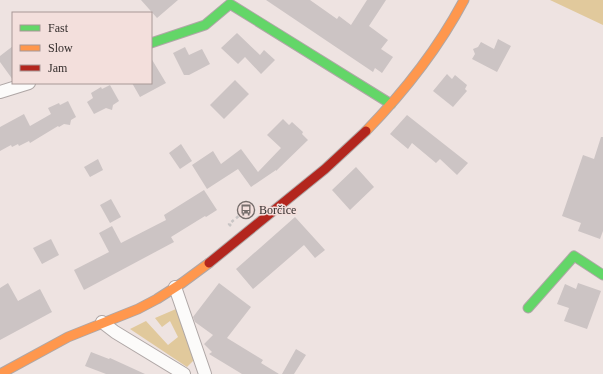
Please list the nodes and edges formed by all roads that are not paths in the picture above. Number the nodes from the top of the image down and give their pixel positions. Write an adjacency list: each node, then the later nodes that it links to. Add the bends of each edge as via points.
1 (464, 0): 6 (main road, via 443,38)
2 (231, 2): 3 (main road, via 206,25); 6 (main road)
3 (152, 43)
4 (26, 84): 5 (street)
5 (0, 92)
6 (391, 104): 8 (main road, via 336,158)
7 (603, 274): 9 (main road, via 574,256)
8 (175, 287): 10 (main road, via 156,299); 13 (street)
9 (528, 308)
10 (102, 322): 11 (main road); 12 (street)
11 (0, 374)
12 (184, 374)
13 (205, 374)

